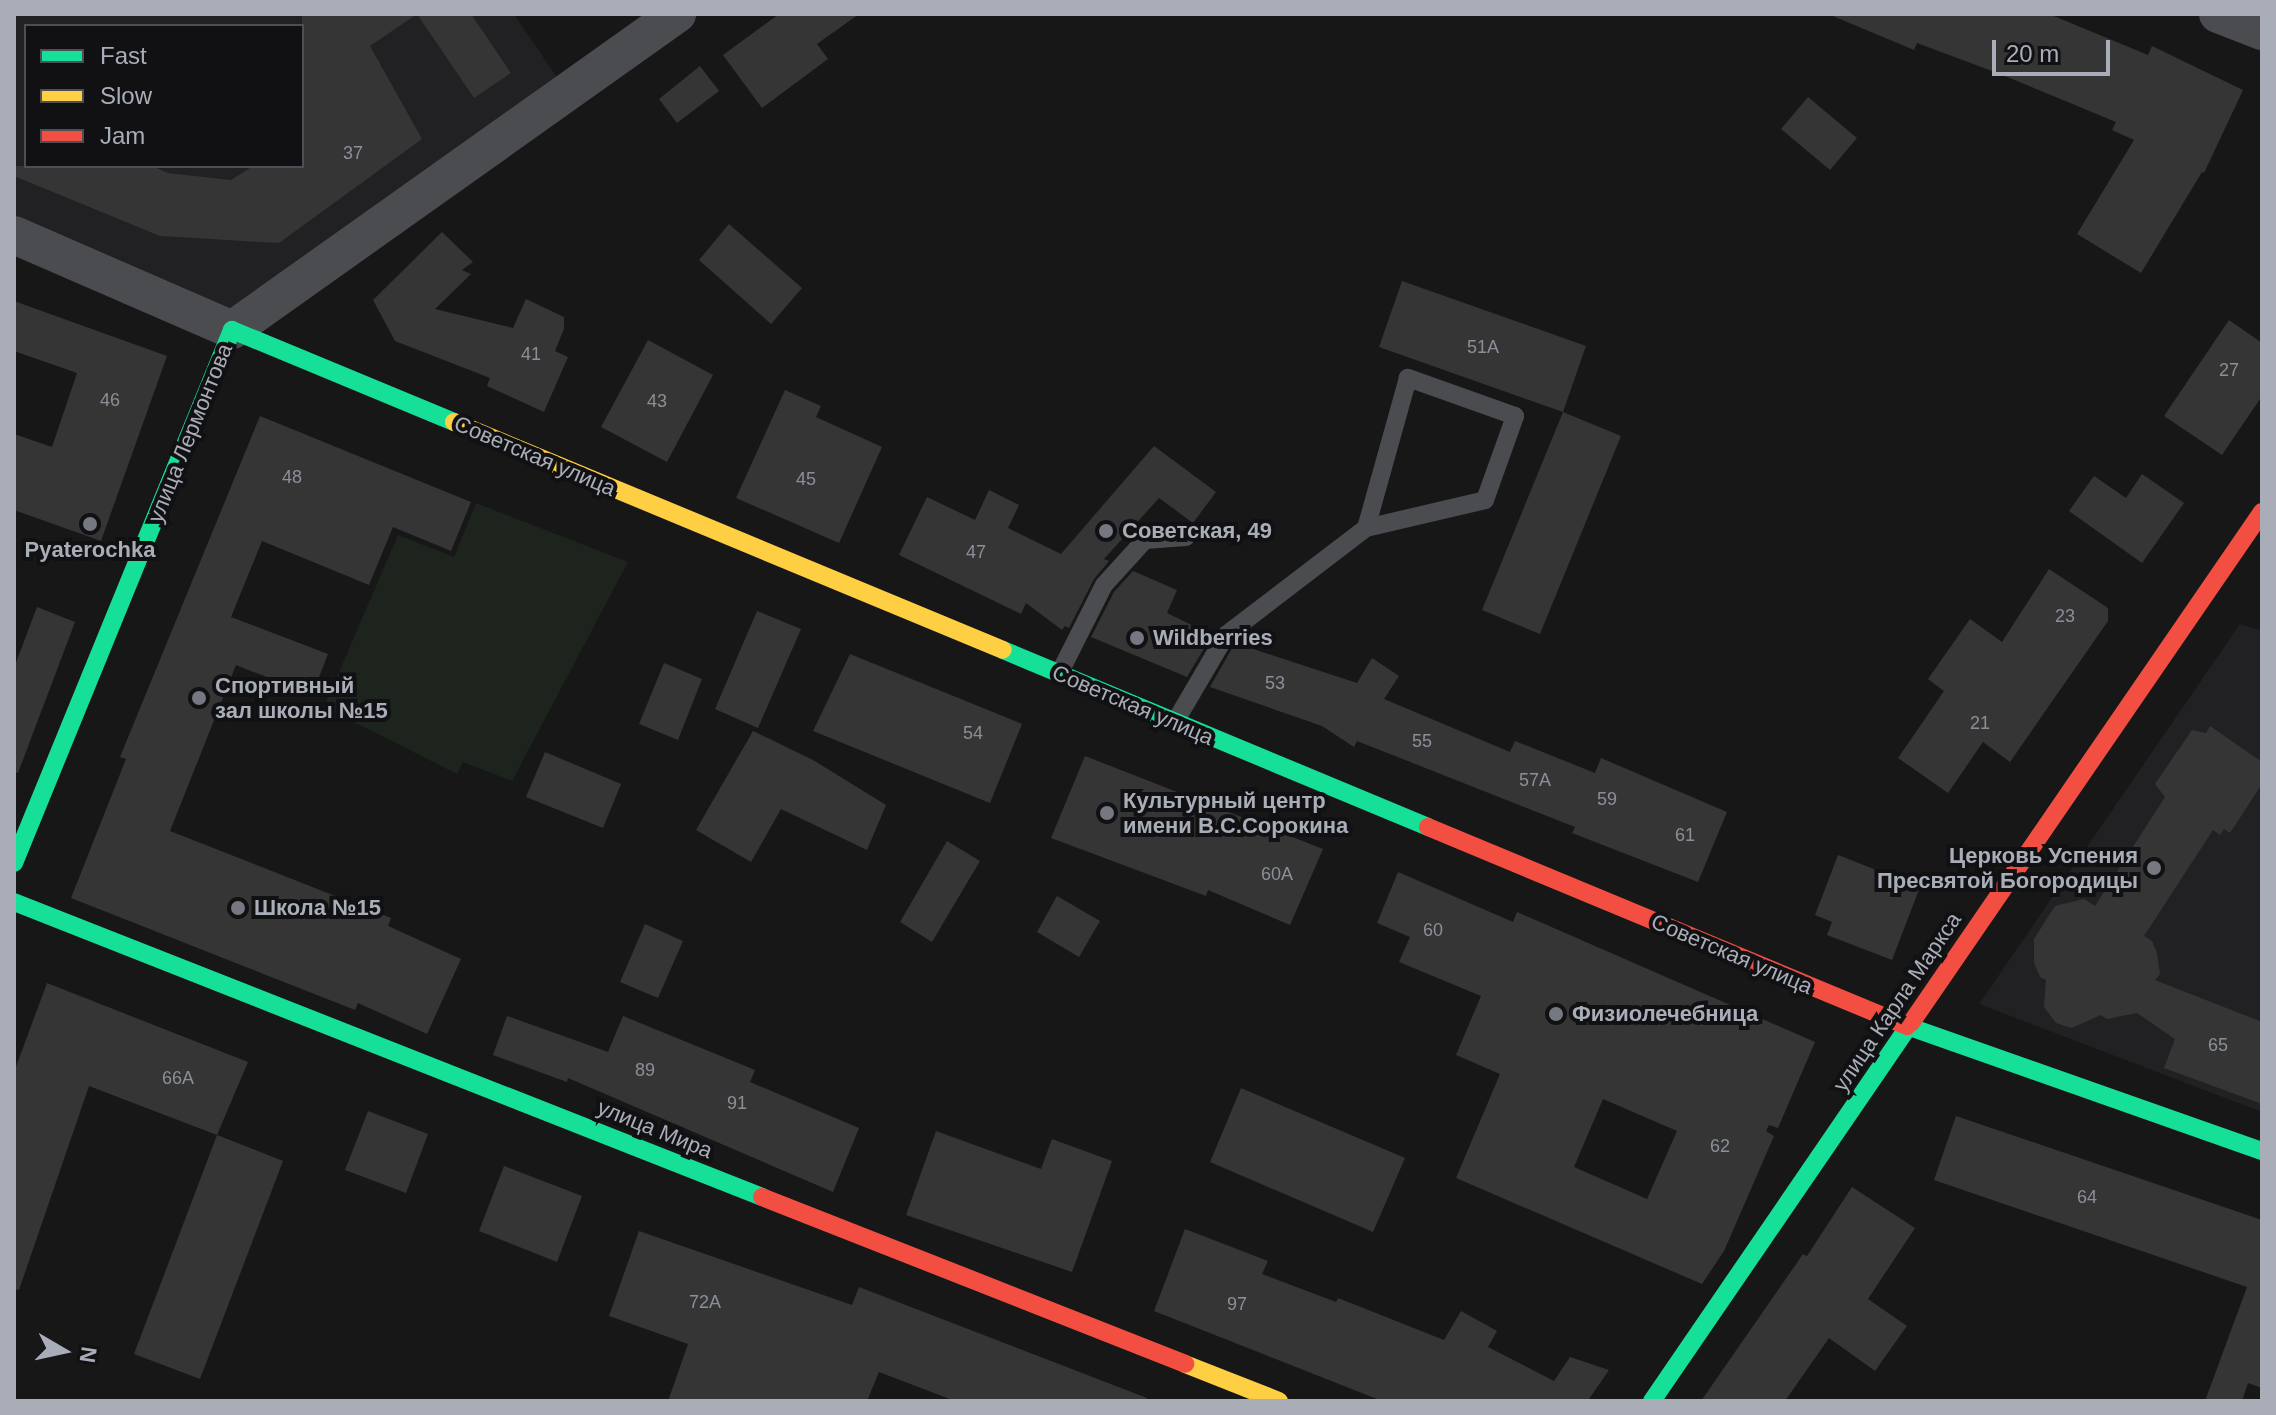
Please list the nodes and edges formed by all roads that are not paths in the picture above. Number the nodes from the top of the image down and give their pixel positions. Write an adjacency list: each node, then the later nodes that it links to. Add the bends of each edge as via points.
1 (677, 14): 5 (street, улица Лермонтова)
2 (2218, 14): 3 (street)
3 (2262, 31)
4 (14, 235): 5 (street, Советская улица)
5 (232, 330): 9 (main road, Советская улица); 11 (main road, улица Лермонтова)
6 (2262, 512): 13 (main road, улица Карла Маркса)
7 (1366, 528): 7 (lane, via 1485,500 1515,416 1408,378); 10 (lane, via 1226,635)
8 (1186, 537): 9 (lane, via 1145,540 1104,585)
9 (1059, 674): 10 (main road, Советская улица)
10 (1175, 722): 13 (main road, Советская улица)
11 (14, 863)
12 (14, 902): 15 (main road, улица Мира)
13 (1909, 1027): 14 (main road, Советская улица); 16 (main road, улица Карла Маркса)
14 (2262, 1151)
15 (1279, 1401)
16 (1652, 1401)

